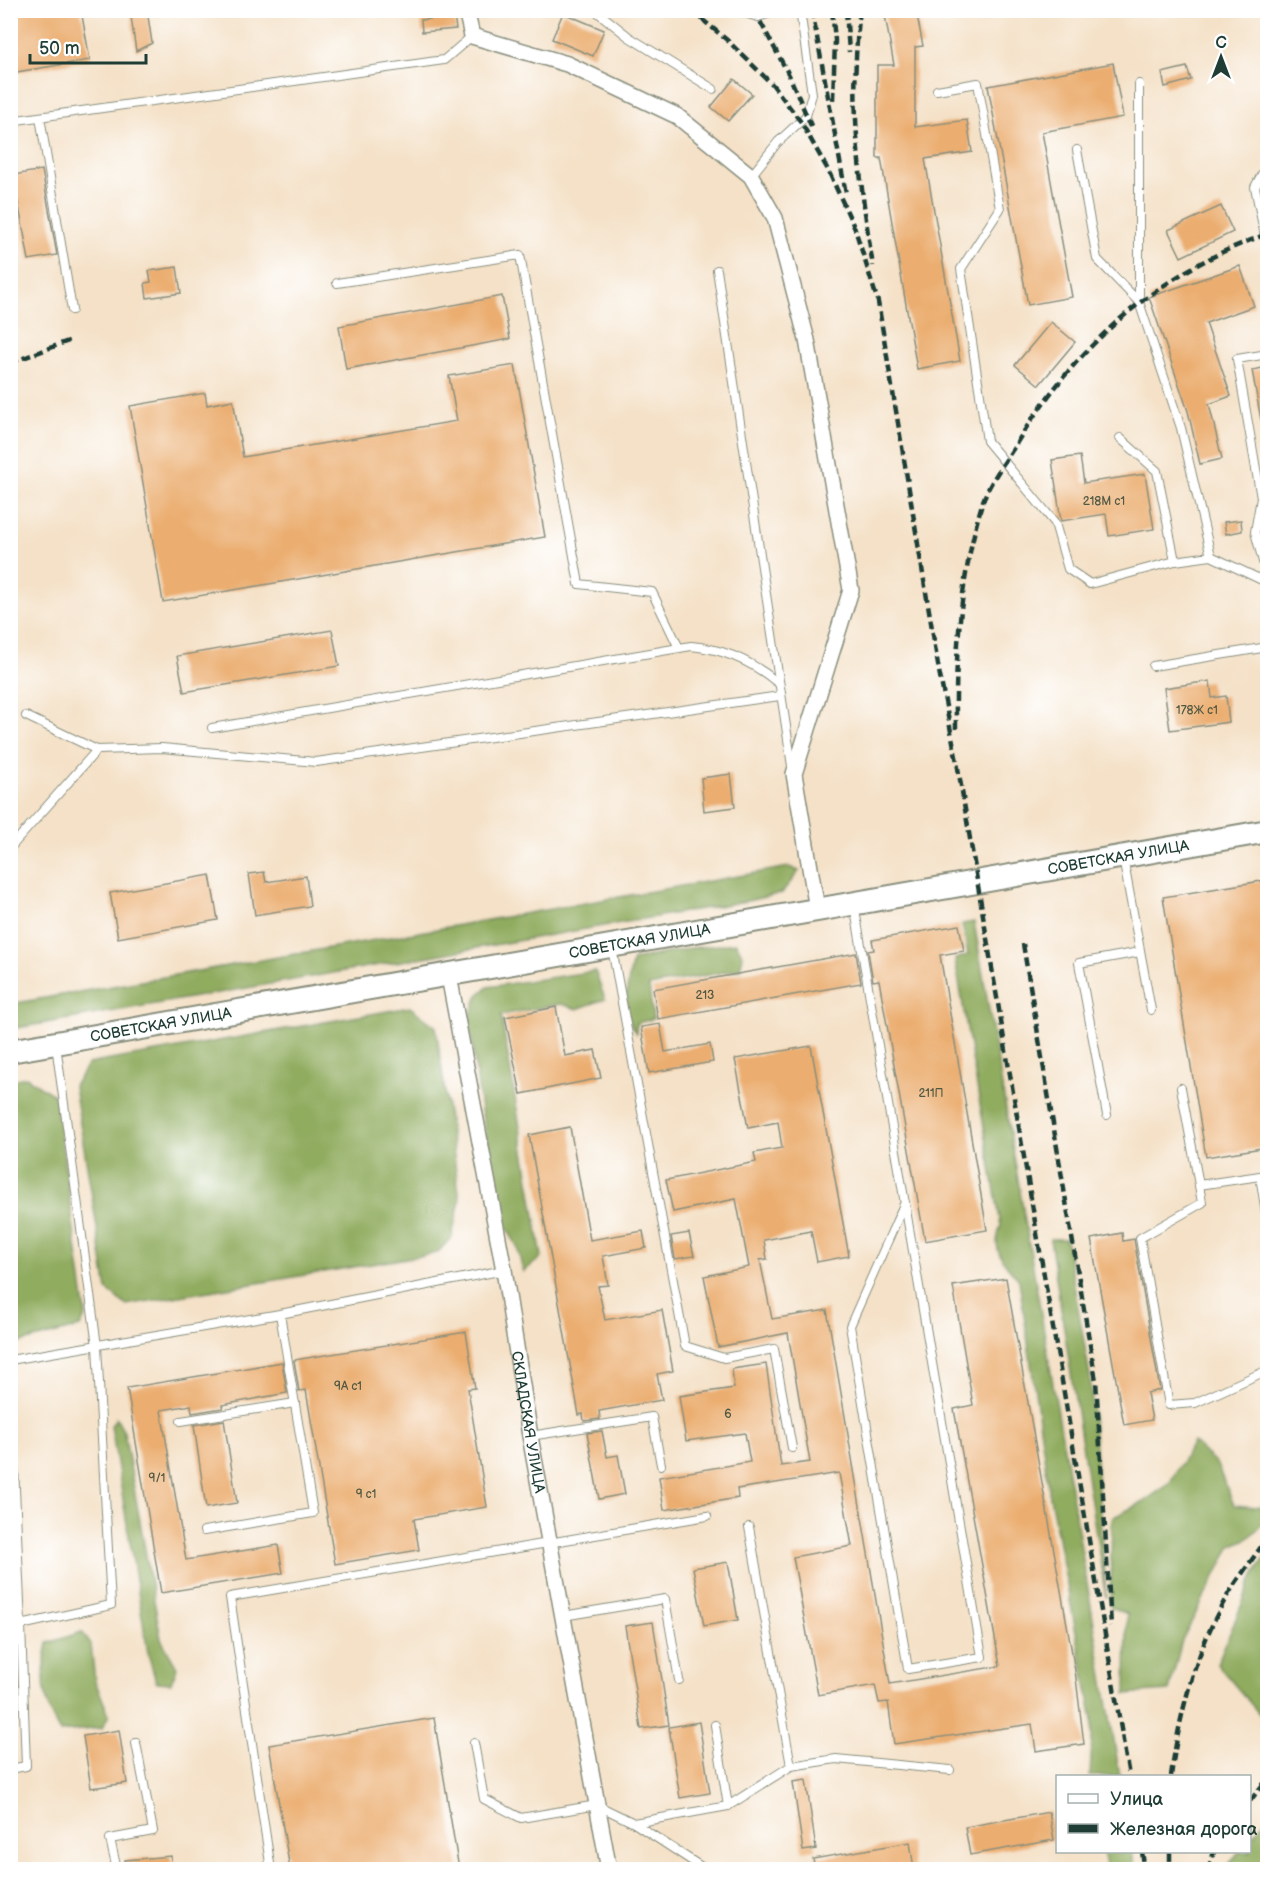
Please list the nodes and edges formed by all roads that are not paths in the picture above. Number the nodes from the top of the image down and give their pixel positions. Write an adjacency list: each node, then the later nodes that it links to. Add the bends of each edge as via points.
1 (466, 10): 8 (street)
2 (595, 10): 10 (lane, via 629,37)
3 (734, 10): 4 (lane, via 759,17)
4 (780, 10)
5 (800, 10): 16 (lane, via 812,94 806,116 778,142)
6 (962, 10): 7 (lane)
7 (934, 15)
8 (472, 36): 12 (lane, via 444,60); 16 (street, via 567,64 677,116)
9 (1139, 84): 20 (lane)
10 (713, 89)
11 (937, 90): 26 (lane, via 978,82 1000,209 961,269 987,441 1055,523 1068,569 1082,579 1090,584)
12 (40, 117): 13 (lane); 21 (lane)
13 (10, 121)
14 (1077, 150): 20 (lane, via 1097,259)
15 (1268, 163): 17 (lane, via 1255,187)
16 (751, 177): 36 (street, via 776,218 807,340 851,590)
17 (1268, 251)
18 (717, 270): 31 (lane)
19 (337, 283): 29 (lane, via 520,255 579,584 652,592)
20 (1139, 302): 25 (lane, via 1182,429)
21 (72, 310)
22 (1268, 354): 24 (lane, via 1237,359 1261,498 1256,532)
23 (1120, 438): 26 (lane, via 1157,471)
24 (1263, 553): 27 (lane)
25 (1211, 556): 26 (lane); 27 (lane)
26 (1175, 561)
27 (1268, 582)
28 (1268, 647): 30 (lane)
29 (679, 648): 31 (lane, via 691,646 741,658); 34 (lane)
30 (1153, 666)
31 (778, 683): 32 (lane)
32 (780, 696): 35 (lane, via 316,762 162,748); 36 (lane)
33 (26, 716): 35 (lane)
34 (212, 729)
35 (97, 750): 38 (lane)
36 (794, 774): 41 (street)
37 (1268, 831): 39 (main road, СОВЕТСКАЯ УЛИЦА)
38 (10, 848)
39 (1122, 856): 40 (main road, СОВЕТСКАЯ УЛИЦА); 43 (lane)
40 (854, 903): 41 (main road, СОВЕТСКАЯ УЛИЦА); 52 (lane)
41 (818, 909): 42 (main road, СОВЕТСКАЯ УЛИЦА)
42 (611, 947): 44 (main road, СОВЕТСКАЯ УЛИЦА); 62 (lane, via 684,1346 724,1358 774,1349)
43 (1140, 952): 45 (lane); 49 (lane, via 1078,963)
44 (449, 976): 46 (main road, СОВЕТСКАЯ УЛИЦА); 54 (street, СКЛАДСКАЯ УЛИЦА)
45 (1151, 1010)
46 (56, 1043): 47 (main road, СОВЕТСКАЯ УЛИЦА); 56 (lane)
47 (10, 1052)
48 (1181, 1088): 51 (lane)
49 (1107, 1115)
50 (1264, 1175): 51 (lane); 53 (lane)
51 (1199, 1185): 58 (lane, via 1202,1203 1140,1238 1169,1405 1195,1403)
52 (905, 1202): 52 (lane, via 982,1657 908,1669 850,1326)
53 (1268, 1225)
54 (504, 1270): 55 (lane); 61 (street, СКЛАДСКАЯ УЛИЦА)
55 (280, 1314): 56 (lane); 59 (lane)
56 (97, 1346): 57 (lane); 70 (lane, via 111,1605)
57 (10, 1360)
58 (1268, 1370)
59 (295, 1403): 60 (lane); 67 (lane, via 313,1513)
60 (181, 1421)
61 (530, 1436): 63 (lane, via 652,1416); 68 (street, СКЛАДСКАЯ УЛИЦА)
62 (792, 1448)
63 (661, 1465)
64 (14, 1466): 70 (lane)
65 (707, 1516): 68 (lane)
66 (749, 1527): 76 (lane)
67 (204, 1531)
68 (549, 1544): 69 (street, СКЛАДСКАЯ УЛИЦА); 83 (lane, via 230,1597)
69 (563, 1616): 72 (lane, via 665,1599); 79 (street, СКЛАДСКАЯ УЛИЦА)
70 (21, 1625): 71 (lane); 77 (lane, via 26,1766)
71 (10, 1627)
72 (679, 1680)
73 (715, 1725): 80 (lane)
74 (136, 1743): 82 (lane, via 153,1831 110,1839)
75 (474, 1743): 79 (lane, via 484,1799 521,1818)
76 (791, 1766): 78 (lane, via 836,1759); 80 (lane)
77 (10, 1768)
78 (950, 1770)
79 (597, 1805): 81 (lane); 84 (street, СКЛАДСКАЯ УЛИЦА)
80 (728, 1806): 81 (lane)
81 (634, 1823): 85 (lane)
82 (117, 1869)
83 (271, 1869)
84 (609, 1869)
85 (706, 1869)

